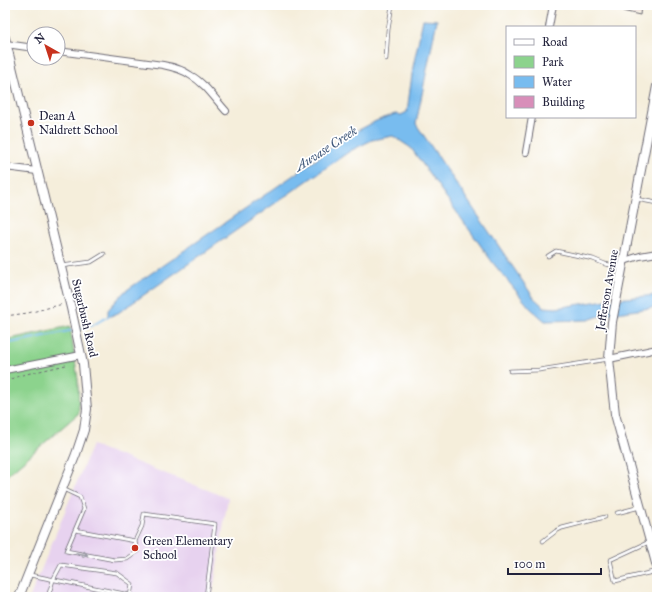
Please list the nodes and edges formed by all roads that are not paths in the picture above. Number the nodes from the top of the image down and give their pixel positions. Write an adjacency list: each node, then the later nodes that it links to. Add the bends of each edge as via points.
1 (392, 5): 9 (lane)
2 (553, 5): 5 (street)
3 (652, 5): 4 (lane)
4 (657, 7)
5 (549, 26)
6 (6, 41): 7 (street); 15 (street, Sugarbush Road)
7 (26, 46)
8 (66, 52): 11 (street, via 178,69 204,85)
9 (386, 59)
10 (657, 86): 16 (street, Jefferson Avenue)
11 (226, 111)
12 (532, 118): 13 (street)
13 (526, 152)
14 (5, 167): 15 (street)
15 (37, 171): 22 (street, Sugarbush Road)
16 (636, 199): 17 (lane); 21 (street, Jefferson Avenue)
17 (657, 203)
18 (657, 253): 21 (street, via 640,256)
19 (104, 254): 22 (lane, via 91,262)
20 (548, 256): 21 (lane, via 556,251 605,264)
21 (624, 264): 25 (street, Jefferson Avenue, via 612,322)
22 (61, 266): 24 (street, Sugarbush Road)
23 (657, 349): 25 (street)
24 (81, 355): 26 (street); 28 (street, Sugarbush Road, via 87,409 84,430)
25 (610, 359): 27 (lane, via 539,370); 29 (street, Jefferson Avenue, via 615,414)
26 (5, 370)
27 (510, 371)
28 (63, 489): 32 (lane, via 80,497 84,509); 39 (street, Sugarbush Road)
29 (640, 507): 30 (lane); 35 (street, Jefferson Avenue)
30 (617, 513)
31 (605, 517): 34 (lane, via 562,528)
32 (76, 530): 33 (lane); 33 (lane, one-way to 33, via 66,551 115,560 126,559 137,552)
33 (135, 541): 44 (lane, via 144,514 215,524)
34 (543, 541)
35 (649, 542): 36 (street, Jefferson Avenue); 38 (lane, via 610,560 615,581)
36 (655, 553): 37 (street, Jefferson Avenue)
37 (657, 566)
38 (657, 571)
39 (28, 575): 40 (lane); 42 (street, Sugarbush Road)
40 (53, 580): 41 (lane); 41 (lane, via 60,565 117,573 132,584); 43 (lane)
41 (130, 596)
42 (19, 597)
43 (48, 597)
44 (206, 597)

